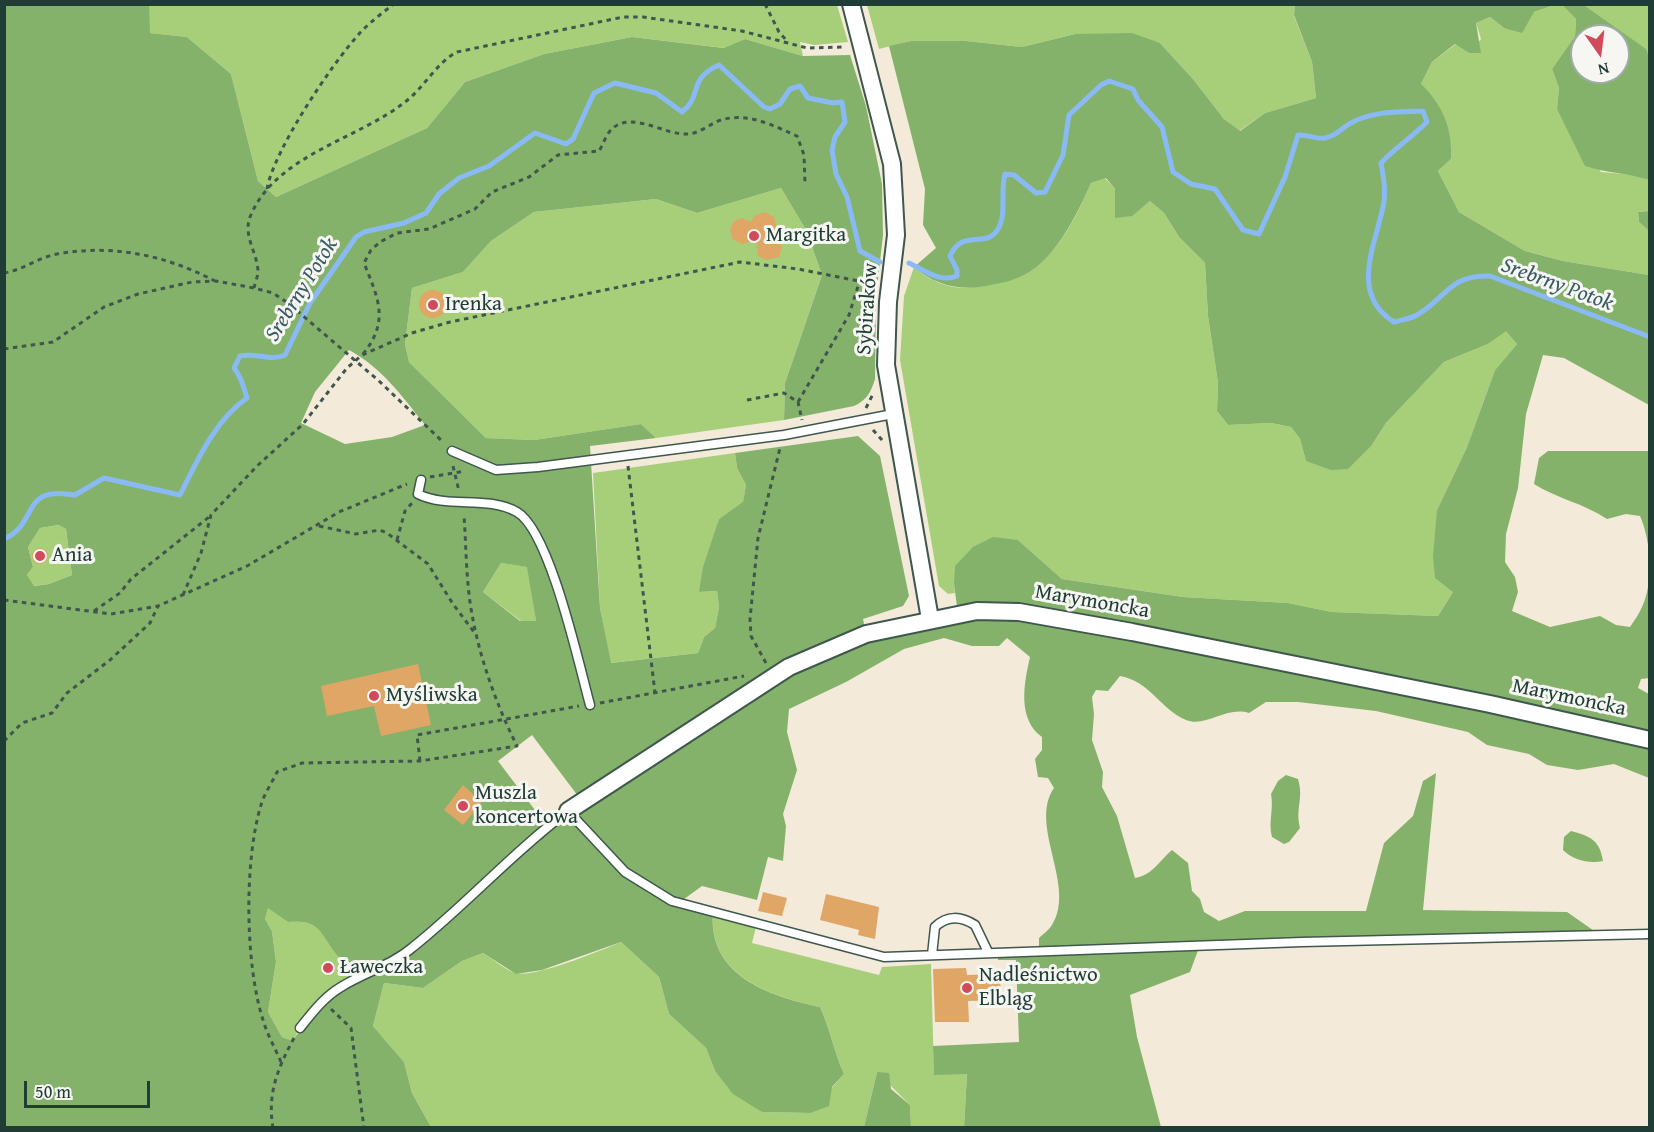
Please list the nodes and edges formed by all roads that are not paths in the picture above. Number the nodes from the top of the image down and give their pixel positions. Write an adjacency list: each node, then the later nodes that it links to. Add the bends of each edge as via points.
1 (851, 4): 2 (street, Sybiraków, via 892,164 896,235 886,350)
2 (893, 414): 3 (lane, via 784,435 496,470); 5 (street, Sybiraków)
3 (452, 451)
4 (421, 480): 6 (lane, via 418,494 430,500 463,501 519,513 540,538)
5 (930, 619): 7 (street, Marymoncka, via 995,610 1039,615 1467,699); 8 (street, Marymoncka, via 866,634 772,676)
6 (590, 705)
7 (1650, 740)
8 (568, 811): 11 (lane, via 625,872 672,901 885,957); 12 (lane, via 523,845 412,948 340,987)
9 (1650, 934): 10 (lane)
10 (988, 951): 11 (lane); 11 (lane, via 975,925 956,917 935,927)
11 (932, 955)
12 (300, 1028)

